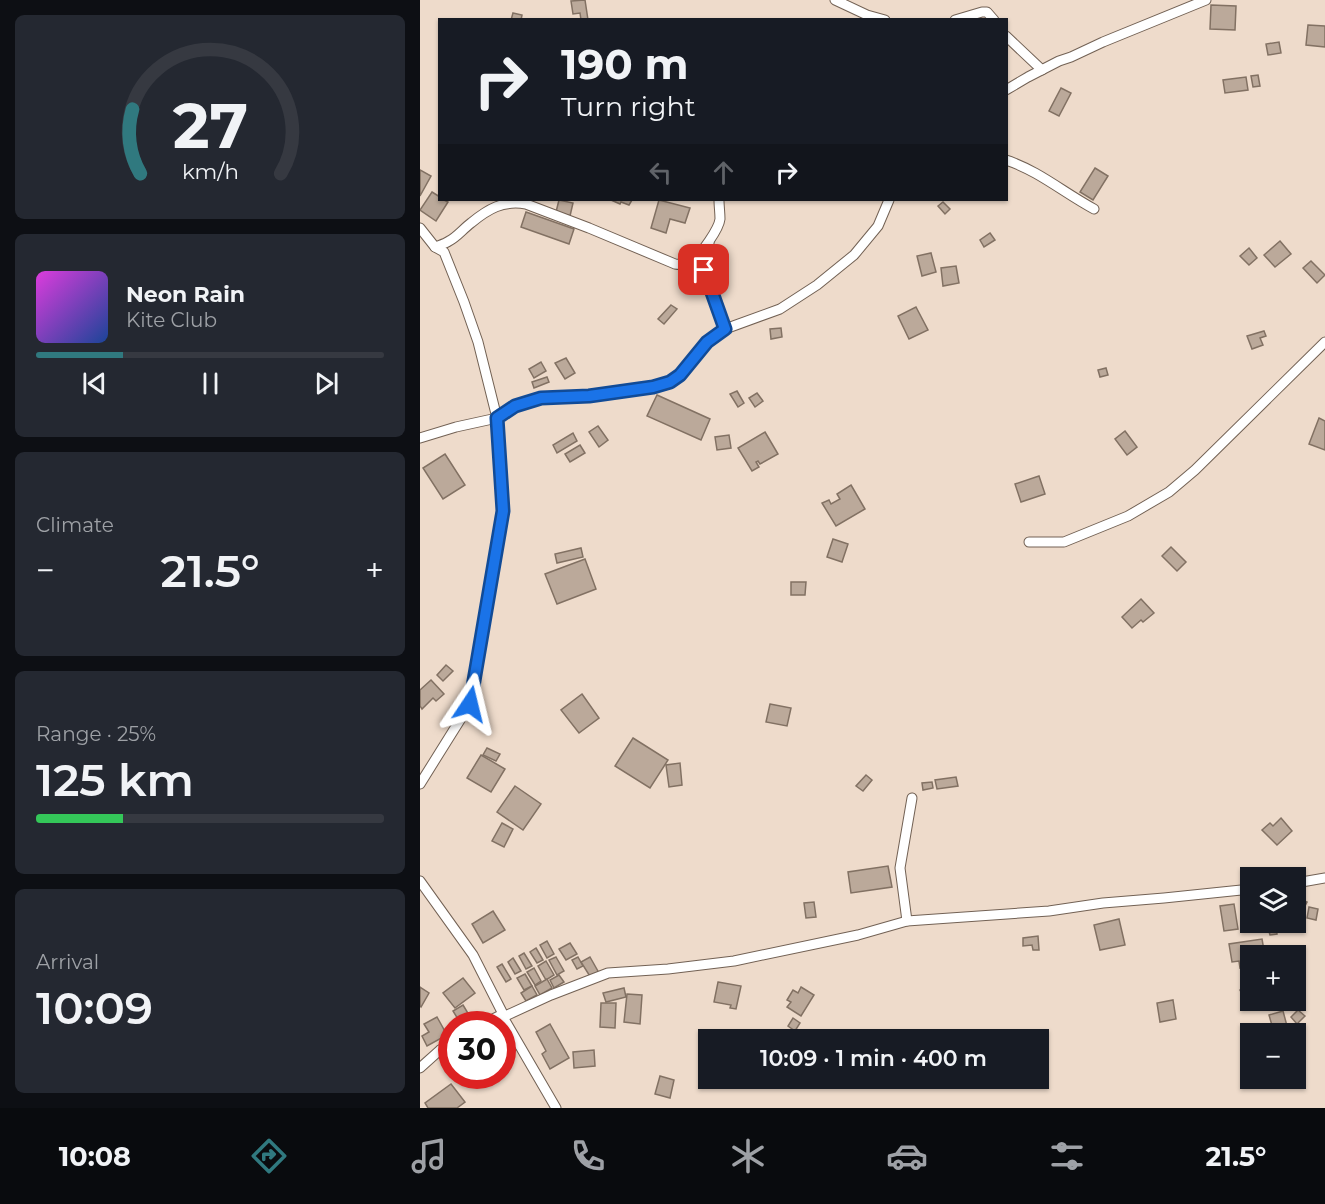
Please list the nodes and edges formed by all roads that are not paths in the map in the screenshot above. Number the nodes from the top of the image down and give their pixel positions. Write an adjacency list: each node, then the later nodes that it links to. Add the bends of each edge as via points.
1 (835, 0): 3 (street)
2 (1206, 0): 7 (street)
3 (878, 18)
4 (962, 18): 5 (street, via 982,12)
5 (992, 18)
6 (1008, 38): 7 (street)
7 (1042, 70): 8 (street)
8 (1008, 89)
9 (1008, 161): 12 (street, via 1033,171)
10 (719, 201): 14 (street, via 720,219)
11 (889, 201): 16 (street, via 878,226 854,255 817,285 780,309)
12 (1094, 209)
13 (420, 228): 15 (street)
14 (710, 238): 15 (street, via 693,260 675,264 517,202 496,206 450,241); 16 (street, via 704,270)
15 (435, 247): 18 (street, via 444,252 464,302)
16 (725, 329): 18 (street, via 707,342 670,382 589,396 541,398 515,406)
17 (1325, 342): 20 (street, via 1169,492 1128,516 1064,542)
18 (497, 418): 19 (street); 21 (street, via 503,511 470,704)
19 (420, 438)
20 (1029, 542)
21 (420, 784)
22 (912, 798): 27 (street, via 900,868)
23 (1325, 878): 25 (street)
24 (420, 881): 28 (street, via 473,955)
25 (1306, 881)
26 (1240, 890): 27 (street, via 1049,911)
27 (907, 921): 29 (street, via 734,961 608,973)
28 (501, 1011)
29 (514, 1011)
30 (516, 1039): 33 (street)
31 (438, 1053): 32 (street)
32 (420, 1068)
33 (556, 1108)

